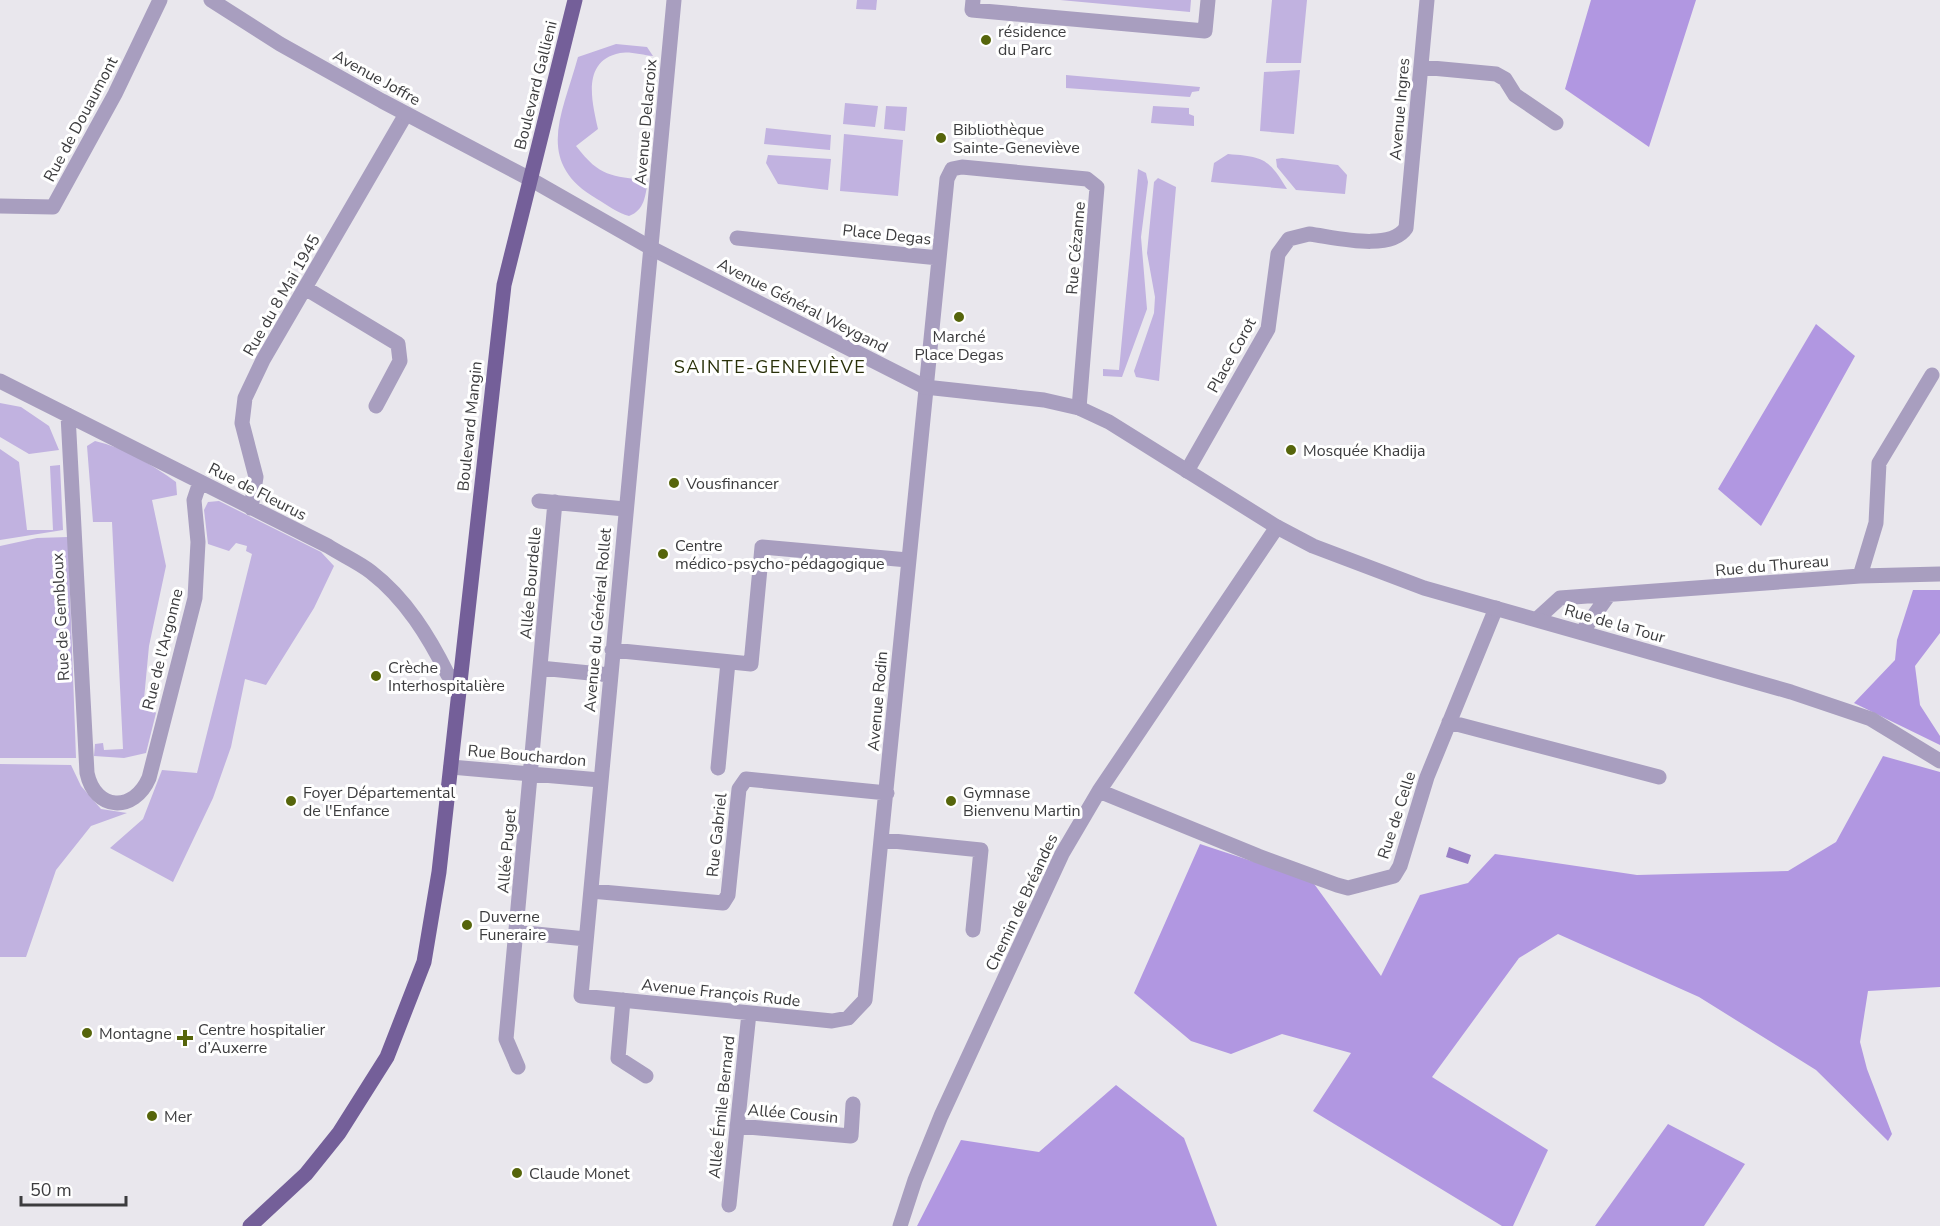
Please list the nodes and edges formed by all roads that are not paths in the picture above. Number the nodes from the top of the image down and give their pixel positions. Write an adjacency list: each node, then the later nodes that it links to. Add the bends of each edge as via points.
1 (160, 0): 12 (street, Rue de Douaumont, via 115,94 53,207)
2 (211, 0): 9 (street, Avenue Joffre, via 280,44)
3 (575, 0): 11 (main road, Boulevard Gallieni)
4 (674, 0): 15 (street, Avenue Delacroix)
5 (973, 0): 6 (street, via 972,10 1205,31)
6 (1208, 0)
7 (1427, 0): 8 (street, Avenue Ingres)
8 (1421, 67): 10 (street, via 1496,74 1505,79 1515,95); 13 (street, Avenue Ingres)
9 (406, 114): 11 (street, Avenue Joffre); 17 (street, Rue du 8 Mai 1945)
10 (1556, 123)
11 (530, 179): 15 (street, Avenue Général Weygand); 42 (main road, Boulevard Mangin, via 504,285)
12 (0, 206)
13 (1407, 220): 24 (street, Place Corot, via 1401,235 1389,241 1308,234 1298,235 1282,246 1268,329)
14 (737, 238): 16 (street, Place Degas)
15 (651, 248): 20 (street, Avenue Général Weygand); 29 (street, Avenue du Général Rollet)
16 (939, 258): 20 (street, Place Degas); 22 (street, Rue Cézanne, via 947,179 952,169 1087,179 1095,183 1098,192)
17 (306, 288): 21 (street, via 398,344 400,361); 28 (street, Rue du 8 Mai 1945, via 245,398 242,423 256,477)
18 (1932, 375): 33 (street, via 1880,463 1876,523)
19 (4, 384): 23 (street, Rue de Fleurus)
20 (925, 387): 22 (street, Avenue Général Weygand, via 1044,400); 31 (street, Avenue Rodin)
21 (376, 406)
22 (1079, 408): 24 (street, Avenue Général Weygand, via 1109,422)
23 (68, 415): 25 (street, Rue de Fleurus); 52 (street, Rue de Gembloux, via 87,773 94,793)
24 (1187, 471): 30 (street, Rue de la Tour)
25 (200, 482): 28 (street, Rue de Fleurus); 52 (street, Rue de l'Argonne, via 194,500 198,542 195,598 149,778 136,798)
26 (539, 501): 27 (street)
27 (555, 502): 29 (street); 40 (street, Allée Bourdelle)
28 (251, 508): 42 (street, Rue de Fleurus, via 371,572 406,604 448,675)
29 (625, 509): 38 (street, Avenue du Général Rollet)
30 (1277, 527): 35 (street, Rue de la Tour, via 1313,546 1404,581); 50 (street, Chemin de Bréandes)
31 (908, 560): 39 (street, via 762,547 751,664); 51 (street, Avenue Rodin)
32 (1940, 573): 33 (street, Rue du Thureau)
33 (1860, 576): 34 (street, Rue du Thureau)
34 (1608, 596): 36 (street, Rue du Thureau, via 1560,598); 37 (street)
35 (1496, 608): 36 (street, Rue de la Tour); 43 (street, Rue de Celle)
36 (1537, 619): 37 (street, Rue de la Tour)
37 (1582, 632): 44 (street, Rue de la Tour, via 1770,685 1871,719)
38 (612, 650): 39 (street); 41 (street, Avenue du Général Rollet)
39 (728, 662): 46 (street)
40 (540, 668): 41 (street); 47 (street, Allée Bourdelle)
41 (609, 675): 49 (street, Avenue du Général Rollet)
42 (460, 679): 45 (main road, Boulevard Mangin)
43 (1449, 722): 48 (street); 50 (street, Rue de Celle, via 1426,777 1394,876 1348,888)
44 (1940, 761)
45 (451, 766): 47 (street, Rue Bouchardon); 67 (main road, Boulevard Mangin, via 435,904 421,972 387,1057 333,1142 306,1174)
46 (718, 768)
47 (531, 773): 49 (street, Rue Bouchardon); 56 (street, Allée Puget)
48 (1659, 777)
49 (600, 780): 54 (street, Avenue du Général Rollet)
50 (1099, 791): 68 (street, Chemin de Bréandes, via 1062,854 941,1116)
51 (887, 793): 53 (street, Avenue Rodin); 54 (street, Rue Gabriel, via 746,779 739,789 728,895 723,903)
52 (115, 803)
53 (883, 840): 55 (street, via 981,850); 61 (street, Avenue Rodin, via 867,991)
54 (591, 891): 57 (street, Avenue du Général Rollet)
55 (973, 930)
56 (516, 932): 57 (street); 62 (street, Allée Puget, via 506,1039)
57 (586, 939): 58 (street, Avenue du Général Rollet)
58 (581, 996): 59 (street, Avenue François Rude)
59 (623, 1000): 60 (street, Avenue François Rude); 63 (street, via 618,1058)
60 (749, 1013): 61 (street, Avenue François Rude, via 832,1021); 65 (street, Allée Émile Bernard)
61 (855, 1014)
62 (518, 1067)
63 (646, 1076)
64 (853, 1104): 65 (street, Allée Cousin, via 850,1136)
65 (737, 1126): 66 (street, Allée Émile Bernard)
66 (729, 1205)
67 (250, 1226)
68 (900, 1226)

